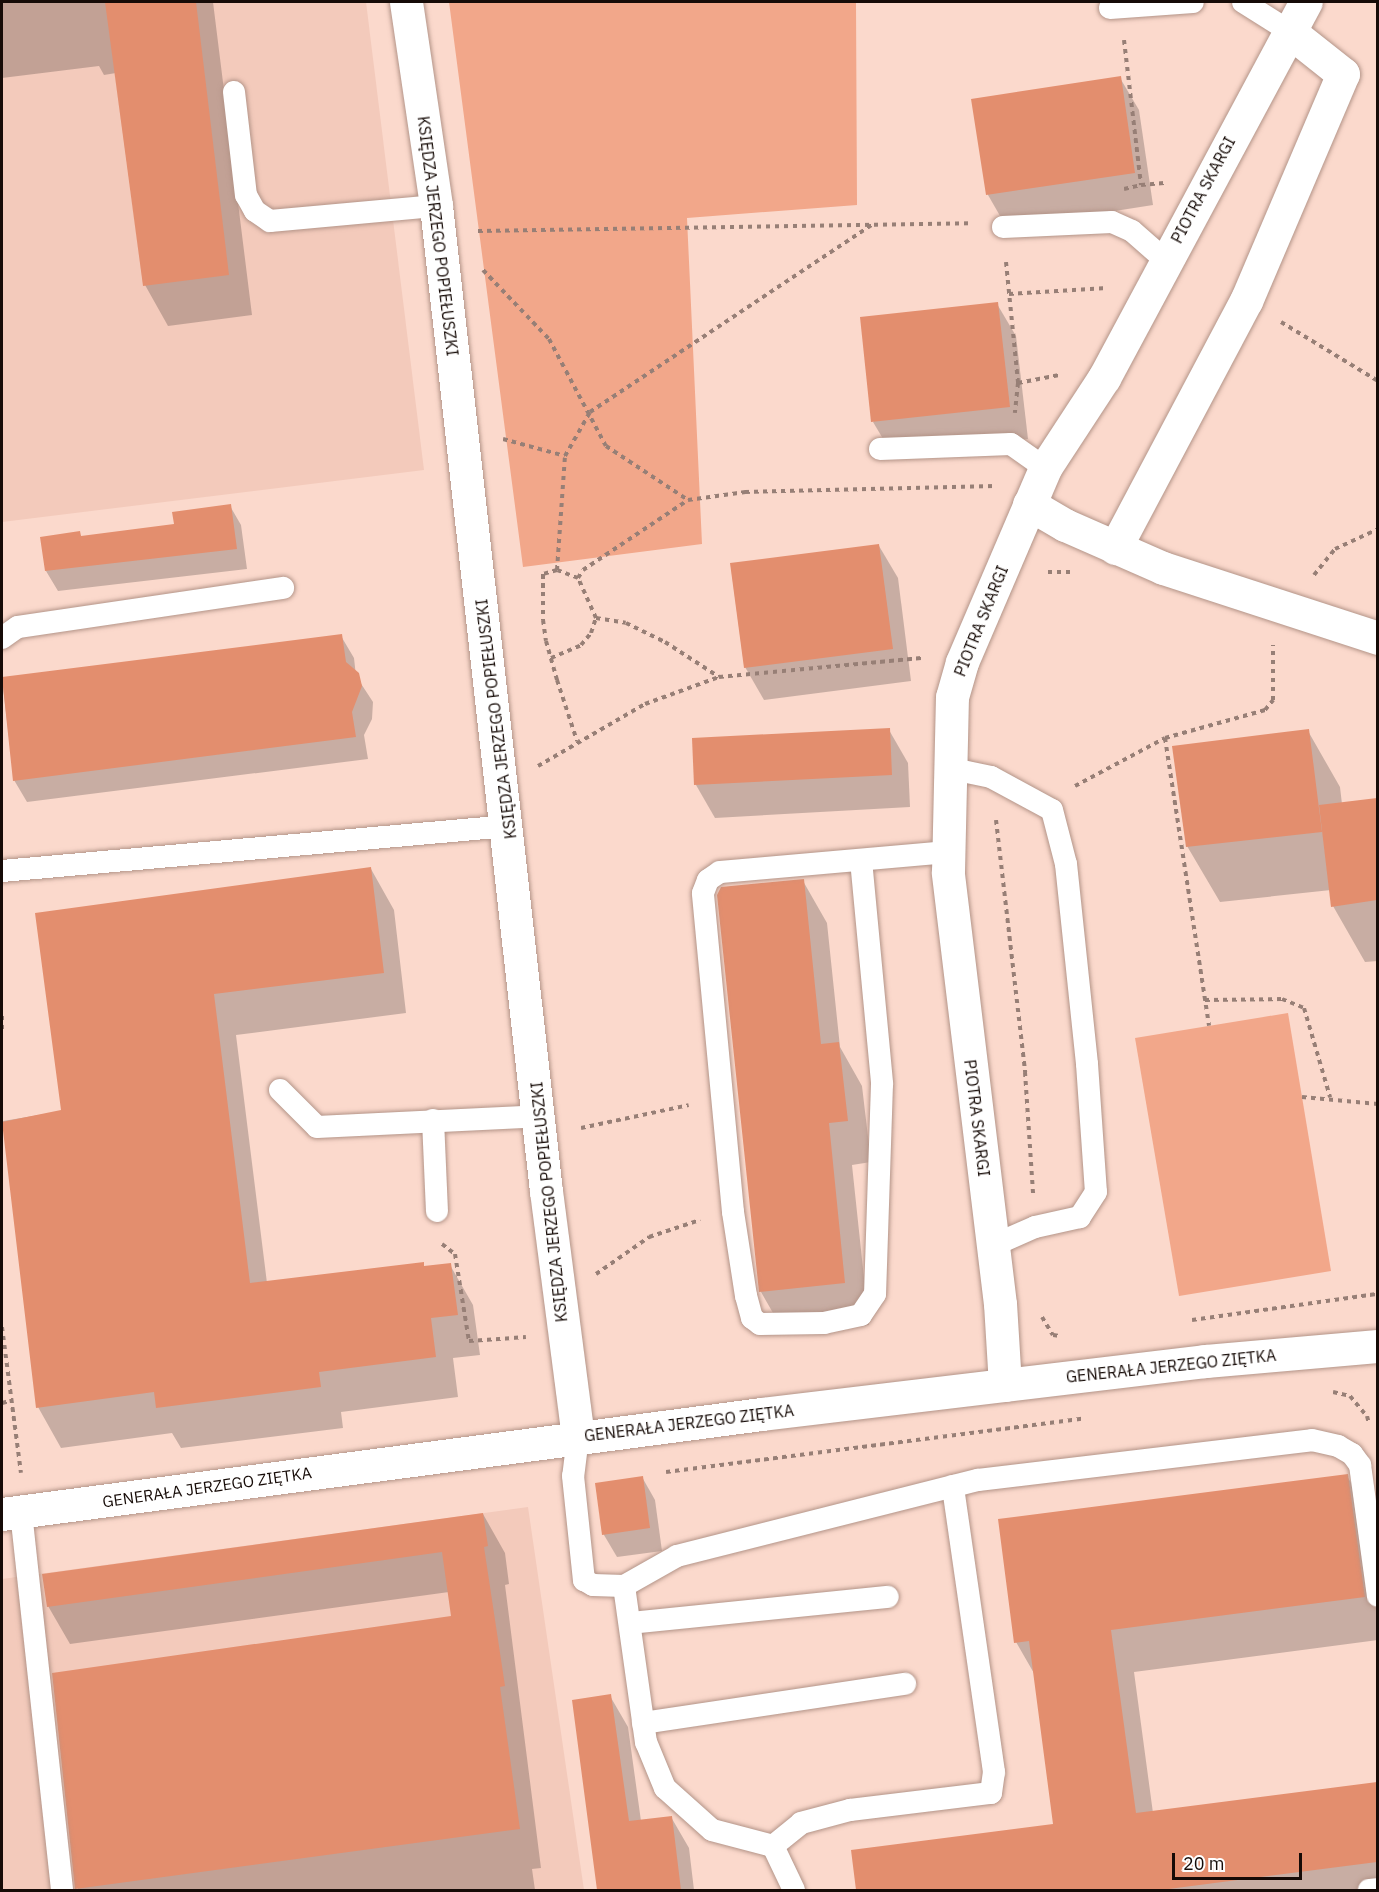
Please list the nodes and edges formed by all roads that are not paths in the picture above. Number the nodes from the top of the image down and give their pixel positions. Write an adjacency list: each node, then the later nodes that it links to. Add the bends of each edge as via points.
1 (406, 2): 8 (street, KSIĘDZA JERZEGO POPIEŁUSZKI)
2 (1193, 2): 5 (lane)
3 (1243, 2): 6 (lane)
4 (1306, 2): 6 (street, PIOTRA SKARGI)
5 (1115, 7)
6 (1289, 31): 10 (street, PIOTRA SKARGI); 14 (street, via 1343,74 1246,301)
7 (234, 92): 8 (lane, via 246,195 255,211 270,221)
8 (436, 206): 19 (street, KSIĘDZA JERZEGO POPIEŁUSZKI)
9 (1003, 227): 10 (lane, via 1112,222 1132,231)
10 (1165, 260): 12 (street, PIOTRA SKARGI, via 1104,378)
11 (880, 449): 12 (lane, via 1011,444)
12 (1045, 468): 13 (street, PIOTRA SKARGI)
13 (1029, 504): 14 (street); 18 (street, PIOTRA SKARGI, via 962,662 952,697)
14 (1115, 548): 17 (street, via 1163,568)
15 (283, 588): 16 (lane, via 18,627)
16 (2, 638)
17 (1377, 638)
18 (948, 768): 20 (street, PIOTRA SKARGI); 27 (lane, via 991,777 1052,810 1066,864 1096,1192 1080,1217 1035,1227)
19 (508, 826): 22 (lane); 24 (street, KSIĘDZA JERZEGO POPIEŁUSZKI)
20 (948, 852): 21 (lane); 27 (street, PIOTRA SKARGI)
21 (861, 860): 21 (lane, via 882,1084 875,1294 861,1316 824,1323 760,1324 752,1318 746,1296 733,1212 703,908 708,880 720,872)
22 (2, 871)
23 (280, 1090): 25 (lane, via 317,1127)
24 (539, 1116): 25 (lane); 30 (street, KSIĘDZA JERZEGO POPIEŁUSZKI)
25 (433, 1120): 26 (lane)
26 (437, 1211)
27 (993, 1245): 29 (street, PIOTRA SKARGI)
28 (1377, 1346): 29 (street, GENERAŁA JERZEGO ZIĘTKA)
29 (1005, 1385): 30 (street, GENERAŁA JERZEGO ZIĘTKA)
30 (578, 1437): 32 (street, GENERAŁA JERZEGO ZIĘTKA); 33 (lane, via 573,1476 584,1580 593,1585)
31 (952, 1486): 33 (lane, via 677,1556); 34 (lane, via 1312,1440 1338,1446 1352,1454 1360,1465); 39 (lane, via 994,1772 991,1793 850,1810 801,1823)
32 (11, 1513): 41 (lane)
33 (624, 1586): 36 (lane)
34 (1377, 1596)
35 (888, 1597): 36 (lane)
36 (630, 1623): 38 (lane)
37 (905, 1684): 38 (lane)
38 (643, 1723): 39 (lane, via 646,1742 665,1788 712,1830)
39 (773, 1846): 42 (lane)
40 (1377, 1889): 43 (lane)
41 (62, 1890)
42 (794, 1890)
43 (1369, 1890)

